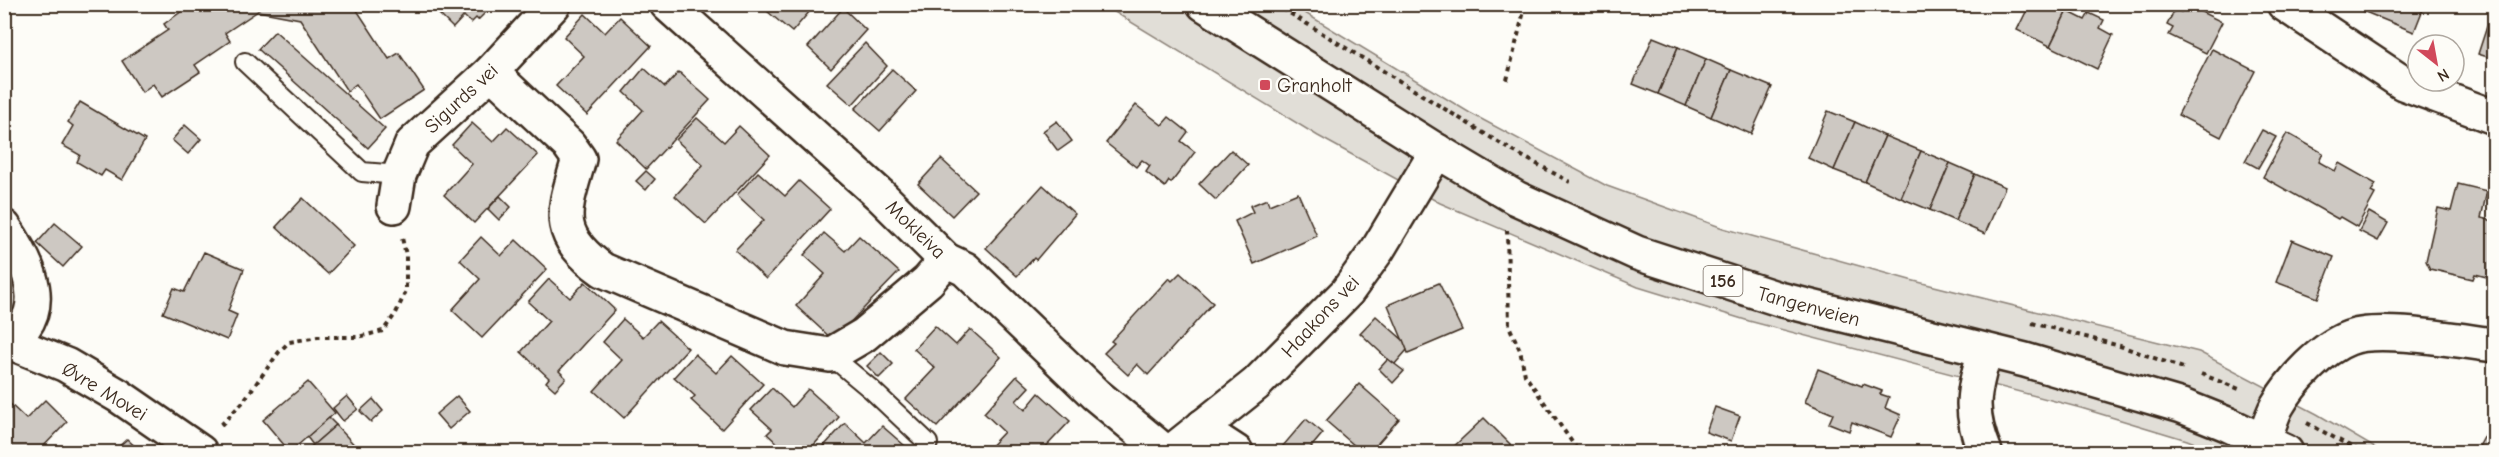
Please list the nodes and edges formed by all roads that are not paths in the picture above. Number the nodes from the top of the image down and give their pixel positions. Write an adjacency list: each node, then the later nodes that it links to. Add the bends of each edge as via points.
1 (554, 4): 6 (street, Sigurds vei)
2 (667, 4): 11 (street, Mokleiva, via 880,195)
3 (1204, 4): 8 (street, Tangenveien / 156)
4 (2284, 4): 7 (street, via 2403,83)
5 (245, 62): 9 (lane, via 362,172)
6 (491, 72): 9 (street, Sigurds vei, via 412,144); 15 (street, via 579,159 564,209 566,225 581,254 603,270 785,348)
7 (2494, 117)
8 (1437, 152): 14 (street, Tangenveien / 156, via 1516,198 1637,253 1779,299); 16 (street, Haakons vei, via 1347,292 1256,384)
9 (397, 190)
10 (4, 227): 12 (street, via 26,264 33,286 32,308 24,327)
11 (946, 260): 15 (street, via 928,281 864,335); 20 (street, Mokleiva, via 965,269 1095,394)
12 (5, 340): 19 (street, Øvre Movei, via 66,365)
13 (2494, 345): 18 (street, via 2371,333 2350,337 2324,351 2277,406)
14 (1985, 351): 18 (street, Tangenveien / 156, via 2181,406); 23 (street, via 1972,414)
15 (830, 355): 17 (lane)
16 (1203, 426): 21 (street, Haakons vei); 22 (street)
17 (928, 443)
18 (2275, 447)
19 (199, 451)
20 (1165, 453)
21 (1171, 453)
22 (1236, 453)
23 (1985, 453)

